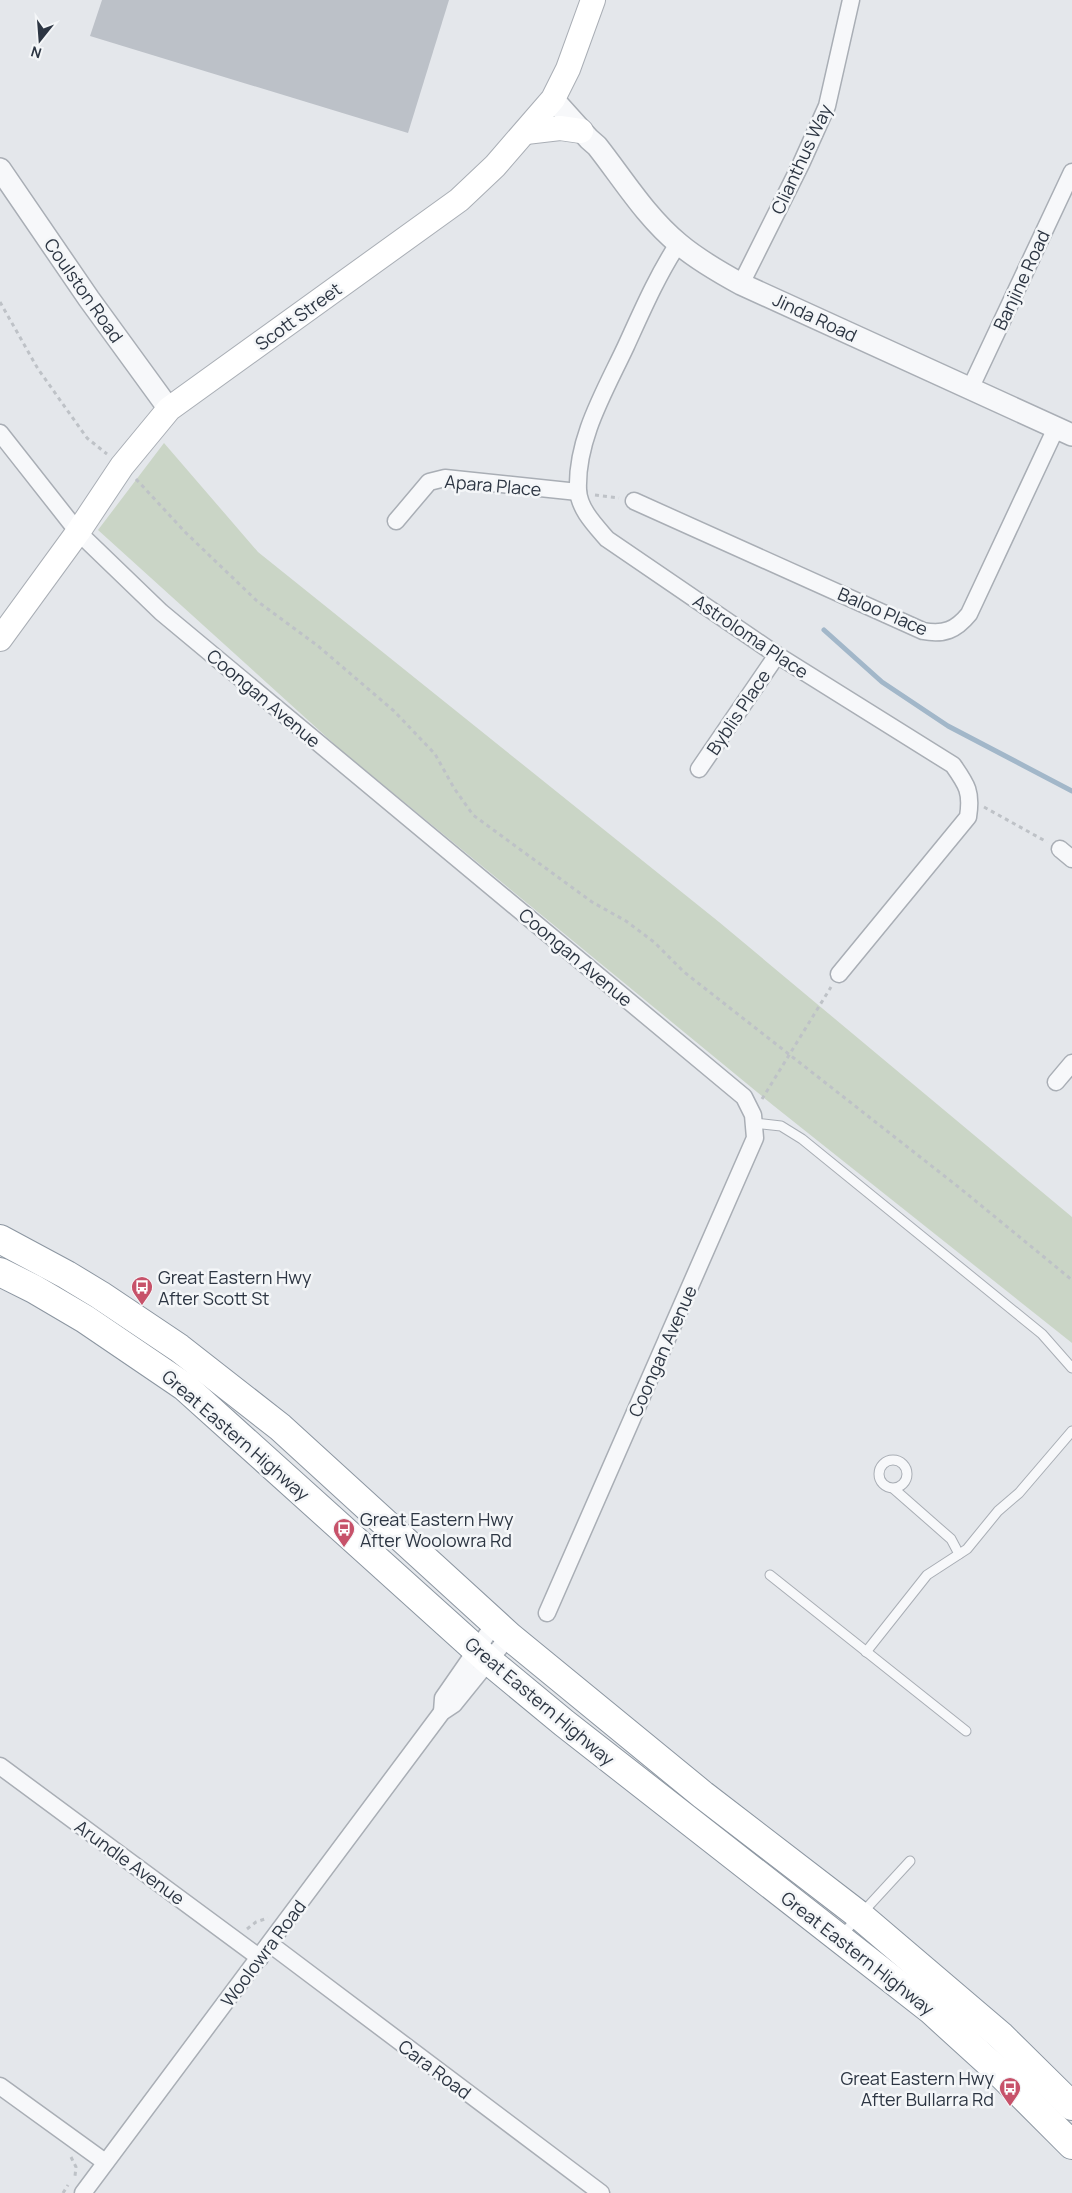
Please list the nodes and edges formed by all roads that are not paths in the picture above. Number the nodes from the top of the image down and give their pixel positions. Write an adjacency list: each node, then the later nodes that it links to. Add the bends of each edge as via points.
1 (593, 0): 3 (main road, Scott Street, via 568,69)
2 (851, 0): 9 (street, Clianthus Way, via 827,106 802,164)
3 (555, 94): 4 (main road, Scott Street); 5 (street, Jinda Road)
4 (526, 132): 5 (main road, via 560,128); 11 (main road, Scott Street, via 459,200)
5 (589, 138): 8 (street, Jinda Road, via 650,215)
6 (0, 169): 11 (street, Coulston Road)
7 (1072, 172): 10 (street, Banjine Road)
8 (678, 244): 9 (street, Jinda Road); 14 (street, Astroloma Place, via 662,268 588,428)
9 (741, 284): 10 (street, Jinda Road)
10 (970, 389): 12 (street, Jinda Road)
11 (169, 409): 17 (main road, Scott Street, via 122,466)
12 (1064, 432): 15 (street, Baloo Place, via 969,614 961,624 943,632 923,631)
13 (0, 433): 17 (street, Coongan Avenue)
14 (578, 492): 16 (street, Apara Place, via 445,478 428,482); 19 (street, Astroloma Place, via 588,517 607,539)
15 (634, 500)
16 (396, 521)
17 (78, 532): 18 (main road, Scott Street); 24 (street, Coongan Avenue, via 161,612 744,1097)
18 (0, 639)
19 (777, 655): 20 (street, Byblis Place); 21 (street, Astroloma Place, via 952,765 966,783 971,800 968,817)
20 (699, 769)
21 (839, 974)
22 (1072, 1063): 23 (street)
23 (1056, 1082)
24 (754, 1119): 27 (lane, via 781,1126 802,1139 1042,1334); 32 (street, Coongan Avenue, via 755,1138)
25 (0, 1239): 33 (highway, Great Eastern Highway, via 67,1274 179,1348 280,1426)
26 (0, 1272): 35 (highway, Great Eastern Highway, via 85,1319 185,1387)
27 (1072, 1368)
28 (1072, 1431): 30 (lane, via 1019,1493 998,1510)
29 (894, 1488): 30 (lane, via 951,1539)
30 (959, 1554): 34 (lane, via 927,1575)
31 (770, 1575): 34 (lane)
32 (547, 1613)
33 (502, 1630): 35 (street, Woolowra Road); 39 (highway, Great Eastern Highway, via 703,1795)
34 (866, 1652): 36 (lane)
35 (483, 1655): 40 (highway, Great Eastern Highway, via 656,1796); 41 (street, Woolowra Road, via 454,1704 442,1712)
36 (966, 1731)
37 (0, 1766): 42 (street, Arundle Avenue)
38 (910, 1861): 39 (lane)
39 (859, 1915): 40 (lane); 44 (highway, Great Eastern Highway, via 1000,2036)
40 (840, 1937): 45 (highway, Great Eastern Highway, via 930,2010 998,2071)
41 (270, 1944): 42 (street, Woolowra Road); 48 (street, Cara Road)
42 (260, 1958): 46 (street, Woolowra Road)
43 (0, 2086): 46 (street)
44 (1072, 2106)
45 (1072, 2145)
46 (105, 2162): 47 (street, Woolowra Road)
47 (83, 2193)
48 (601, 2193)

